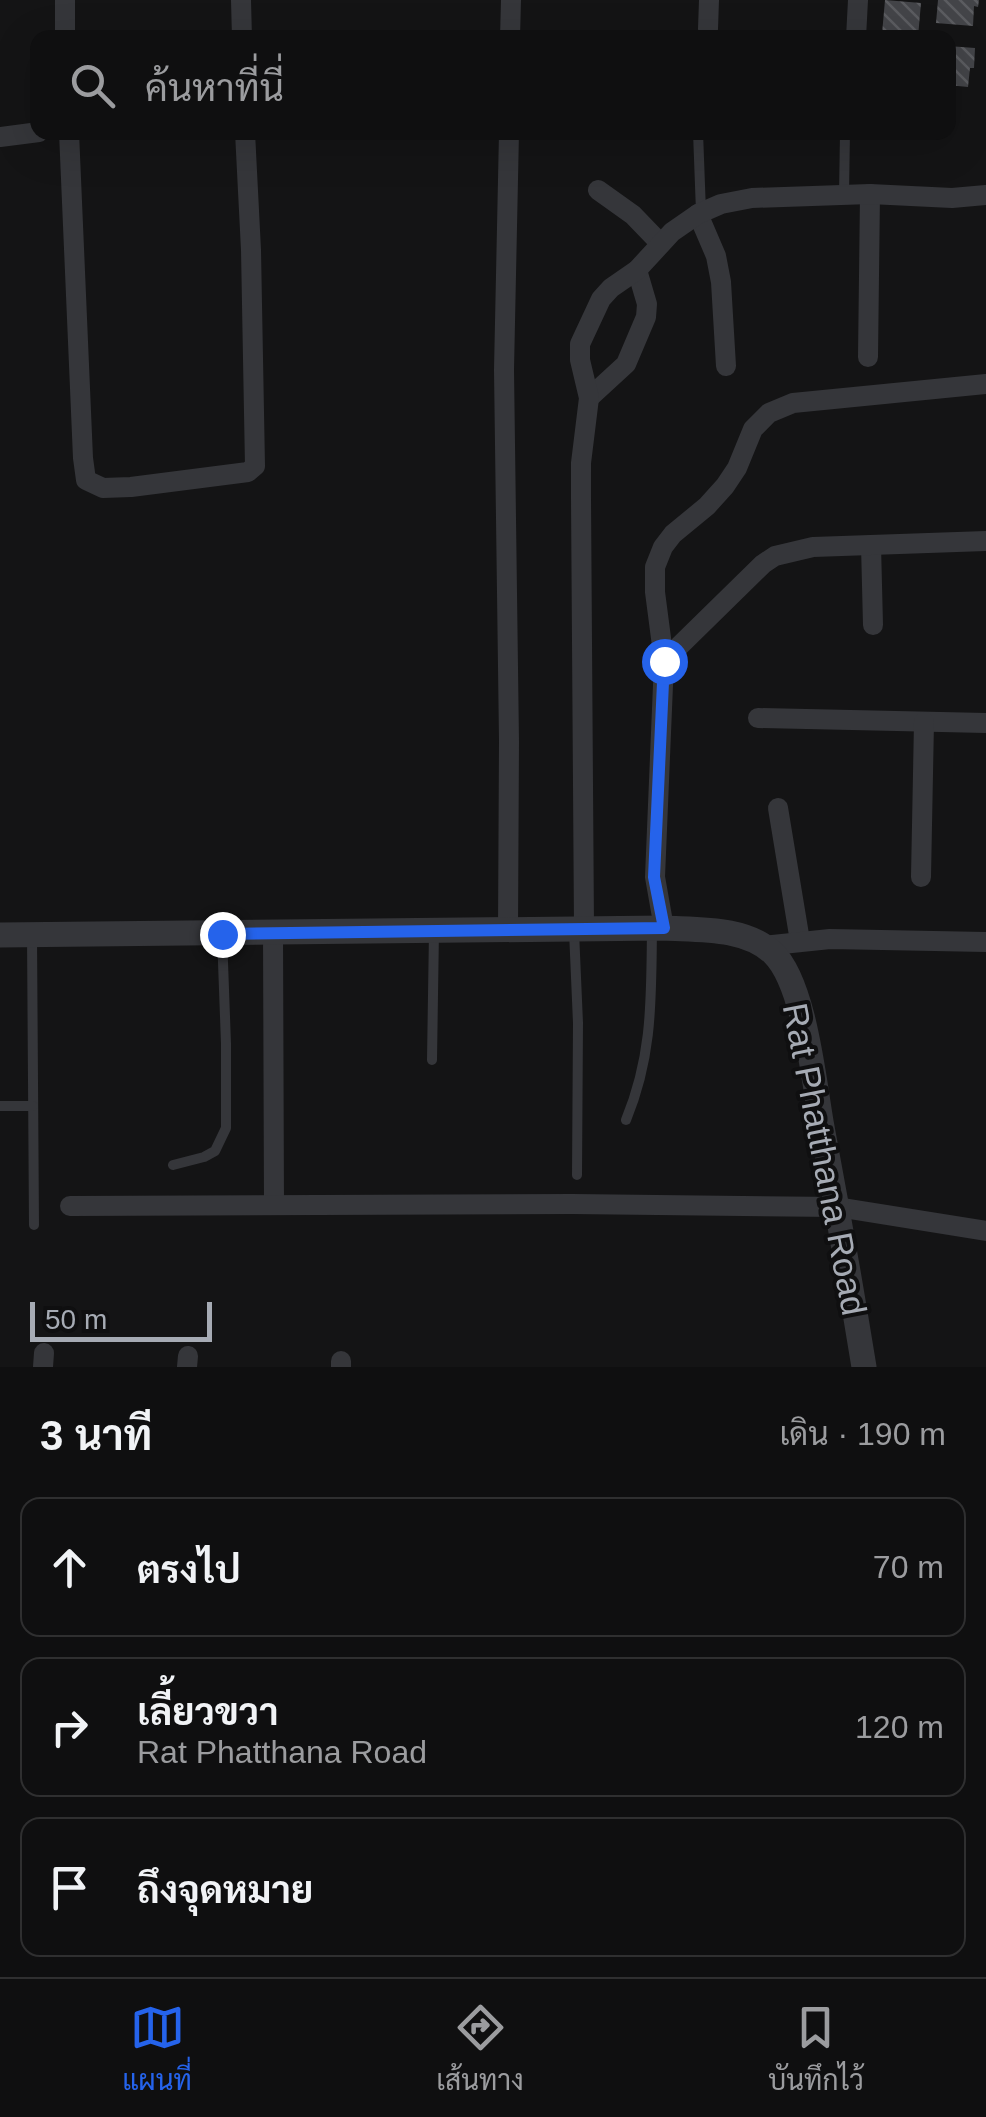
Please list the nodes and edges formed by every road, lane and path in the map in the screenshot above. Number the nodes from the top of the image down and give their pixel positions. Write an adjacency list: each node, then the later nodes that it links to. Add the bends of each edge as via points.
1 (65, 0): 7 (street)
2 (241, 0): 8 (street)
3 (510, 0): 9 (street)
4 (709, 0): 6 (street)
5 (858, 0): 10 (street)
6 (708, 29)
7 (65, 30)
8 (242, 30)
9 (510, 30)
10 (856, 30)
11 (30, 133): 12 (street)
12 (0, 138)
13 (69, 140): 14 (street, via 83,458 86,480 103,488 255,466)
14 (245, 140)
15 (510, 140): 40 (street, via 504,370)
16 (698, 140): 22 (lane)
17 (845, 140): 19 (lane)
18 (598, 190): 23 (street)
19 (844, 194): 20 (street); 22 (street, via 752,198)
20 (870, 194): 21 (street); 25 (street)
21 (986, 194)
22 (699, 214): 23 (street); 26 (street, via 721,282)
23 (660, 243): 24 (street)
24 (638, 270): 28 (street, via 646,317 626,364); 28 (street, via 600,299 580,344)
25 (868, 357)
26 (726, 366)
27 (986, 384): 32 (street, via 792,403 769,414 753,429 725,486 663,547 655,592)
28 (589, 398): 38 (street, via 581,498)
29 (986, 540): 30 (street)
30 (871, 545): 31 (street); 32 (street, via 775,556)
31 (873, 625)
32 (664, 661): 39 (street, via 654,877)
33 (758, 718): 34 (street)
34 (924, 722): 35 (street); 37 (street)
35 (986, 723)
36 (778, 808): 46 (street)
37 (921, 877)
38 (579, 928): 39 (street); 40 (street); 54 (lane)
39 (658, 928): 48 (street, via 720,932); 52 (lane, via 644,1064)
40 (508, 929): 41 (street)
41 (434, 930): 42 (street); 49 (lane)
42 (273, 933): 43 (street); 55 (street)
43 (222, 934): 44 (street); 53 (lane, via 226,1128 216,1151)
44 (32, 935): 45 (street); 51 (lane)
45 (0, 936)
46 (800, 940): 47 (street); 48 (street)
47 (986, 942)
48 (763, 946): 57 (street, Rat Phatthana Road, via 784,968 804,1030)
49 (432, 1060)
50 (0, 1106): 51 (lane)
51 (33, 1106): 58 (lane)
52 (626, 1120)
53 (173, 1165)
54 (576, 1175)
55 (274, 1205): 56 (street); 57 (street)
56 (70, 1206)
57 (837, 1207): 59 (street); 60 (street, Rat Phatthana Road)
58 (34, 1225)
59 (986, 1231)
60 (864, 1367)

